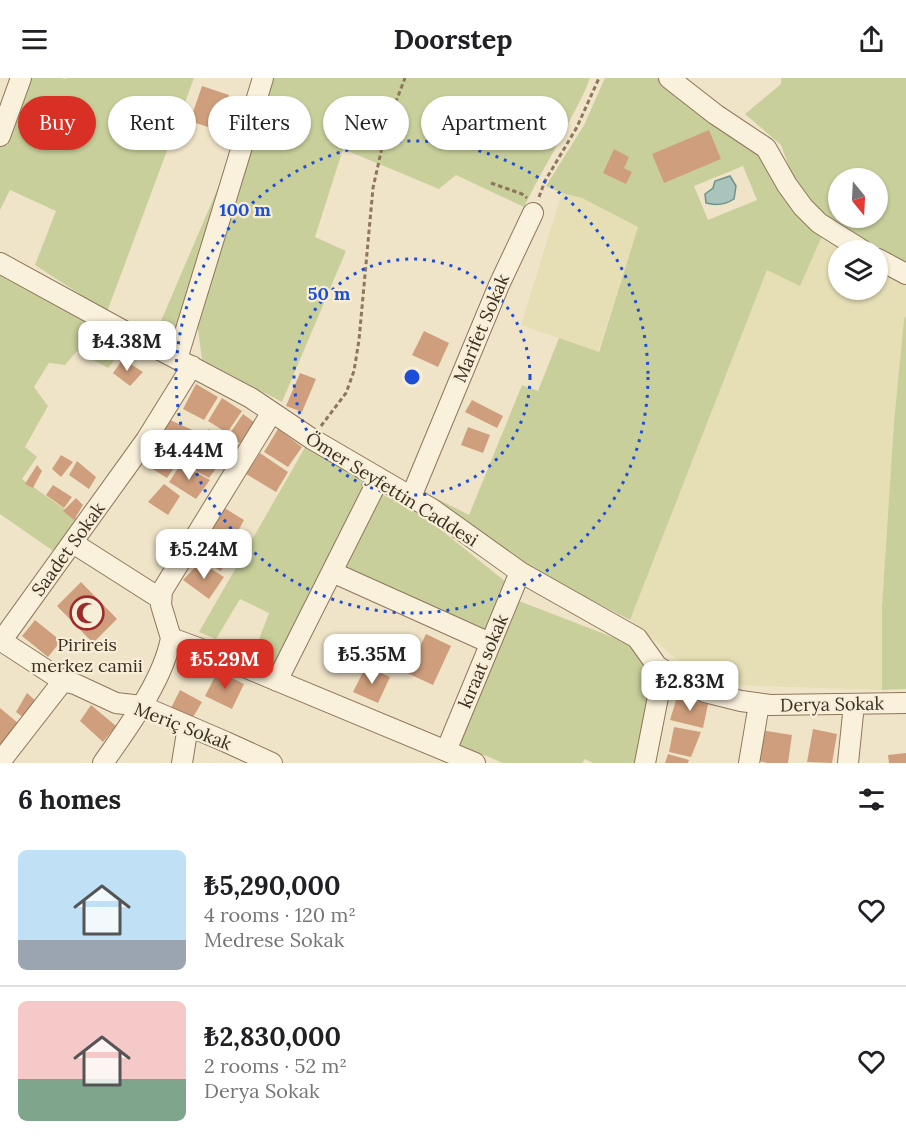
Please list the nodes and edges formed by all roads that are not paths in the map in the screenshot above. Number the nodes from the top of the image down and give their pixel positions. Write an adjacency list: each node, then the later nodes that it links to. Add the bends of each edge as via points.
1 (21, 78): 4 (street)
2 (263, 78): 10 (street, Saadet Sokak)
3 (669, 78): 6 (street, via 766,148 803,207)
4 (0, 136)
5 (533, 213): 13 (street, Marifet Sokak)
6 (846, 240)
7 (0, 263): 10 (street, Ömer Seyfettin Caddesi)
8 (888, 265): 9 (street)
9 (906, 274)
10 (184, 362): 11 (street, Ömer Seyfettin Caddesi); 14 (street, Saadet Sokak, via 146,440)
11 (272, 412): 12 (street, Ömer Seyfettin Caddesi); 17 (street, via 162,591)
12 (379, 478): 13 (street, Ömer Seyfettin Caddesi); 15 (street)
13 (411, 497): 16 (street, Ömer Seyfettin Caddesi)
14 (73, 543): 17 (street); 20 (street, Saadet Sokak)
15 (332, 572): 21 (street); 24 (street)
16 (520, 572): 19 (street, Ömer Seyfettin Caddesi); 21 (street, kıraat sokak)
17 (161, 599): 18 (street)
18 (171, 638): 24 (street); 28 (street)
19 (637, 639): 22 (street, Derya Sokak)
20 (1, 640): 23 (street, Meriç Sokak)
21 (490, 644): 30 (street, kıraat sokak)
22 (657, 666): 26 (street, Derya Sokak, via 705,692); 36 (street, via 658,697)
23 (63, 681): 28 (street, Meriç Sokak, via 116,703); 31 (street)
24 (277, 681): 30 (street)
25 (906, 703): 27 (street, Derya Sokak)
26 (759, 704): 27 (street, Derya Sokak); 37 (street)
27 (854, 704): 38 (street)
28 (142, 706): 29 (street, Meriç Sokak); 32 (street)
29 (188, 726): 33 (street); 34 (street, Meriç Sokak)
30 (446, 751): 35 (street)
31 (0, 762)
32 (103, 763)
33 (182, 763)
34 (272, 763)
35 (475, 763)
36 (645, 763)
37 (749, 763)
38 (848, 763)

